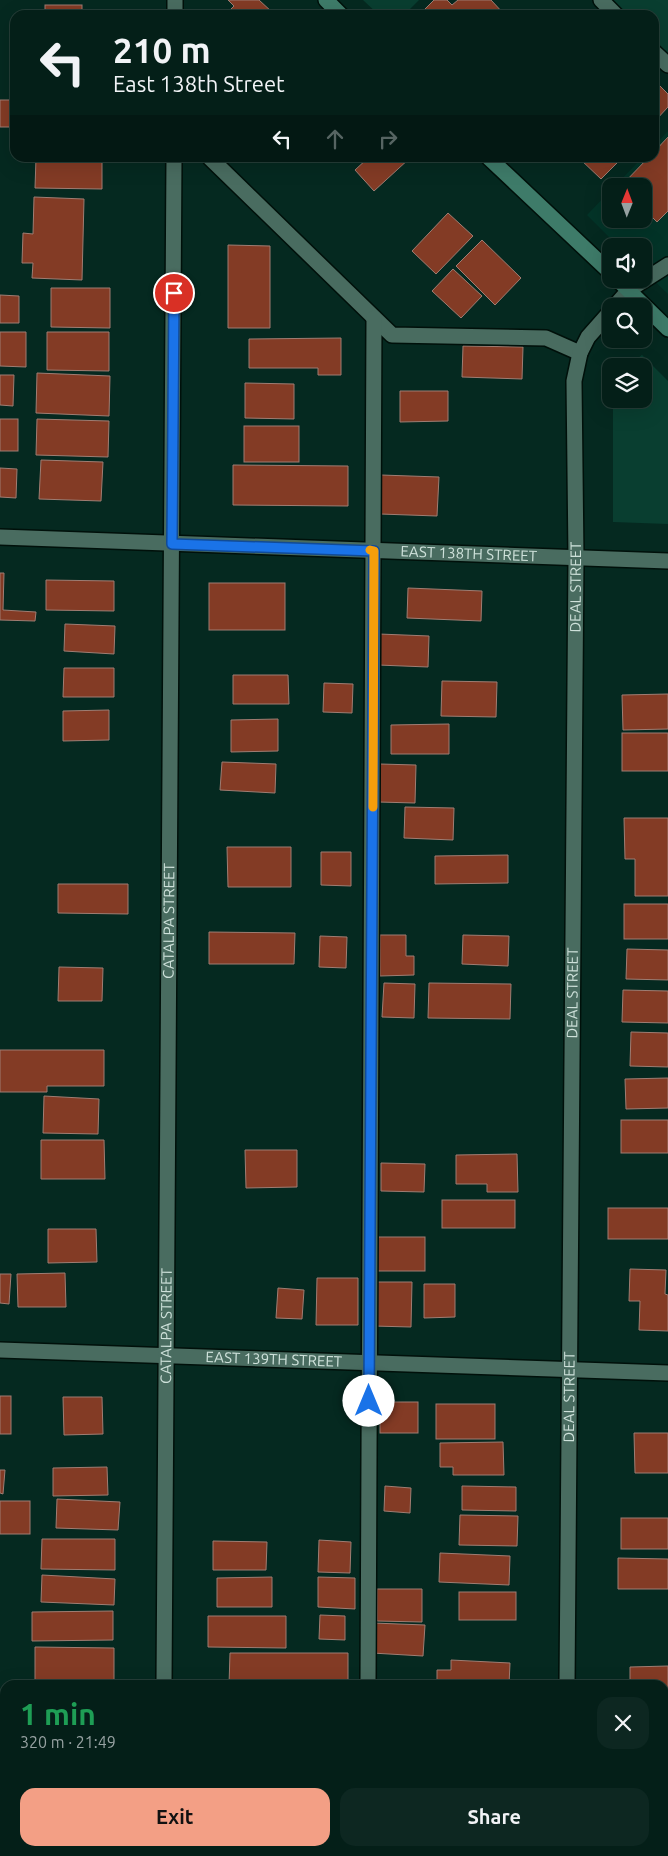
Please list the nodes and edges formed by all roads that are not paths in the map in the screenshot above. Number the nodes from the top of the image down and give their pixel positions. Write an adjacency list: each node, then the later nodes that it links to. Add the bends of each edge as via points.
1 (326, 0): 3 (main road)
2 (601, 0): 4 (street)
3 (336, 10)
4 (611, 10)
5 (659, 57): 6 (street)
6 (668, 66)
7 (174, 162): 19 (street, CATALPA STREET)
8 (214, 162): 14 (street)
9 (493, 162): 10 (main road)
10 (602, 265)
11 (668, 265): 12 (street)
12 (629, 290): 13 (street); 16 (main road)
13 (622, 298)
14 (374, 318): 17 (street, via 392,335 546,338); 20 (street)
15 (602, 321): 17 (street, DEAL STREET, via 588,337)
16 (668, 329)
17 (580, 353): 21 (street, DEAL STREET, via 574,381)
18 (0, 537): 19 (street, EAST 138TH STREET)
19 (172, 544): 20 (street, EAST 138TH STREET); 24 (street, CATALPA STREET)
20 (374, 551): 21 (street, EAST 138TH STREET); 25 (street)
21 (576, 558): 22 (street, EAST 138TH STREET); 26 (street, DEAL STREET)
22 (668, 561)
23 (0, 1350): 24 (street, EAST 139TH STREET)
24 (167, 1356): 25 (street, EAST 139TH STREET); 28 (street, CATALPA STREET)
25 (370, 1363): 26 (street, EAST 139TH STREET); 29 (street)
26 (568, 1370): 27 (street, EAST 139TH STREET); 30 (street, DEAL STREET)
27 (668, 1373)
28 (164, 1680)
29 (368, 1680)
30 (566, 1680)

